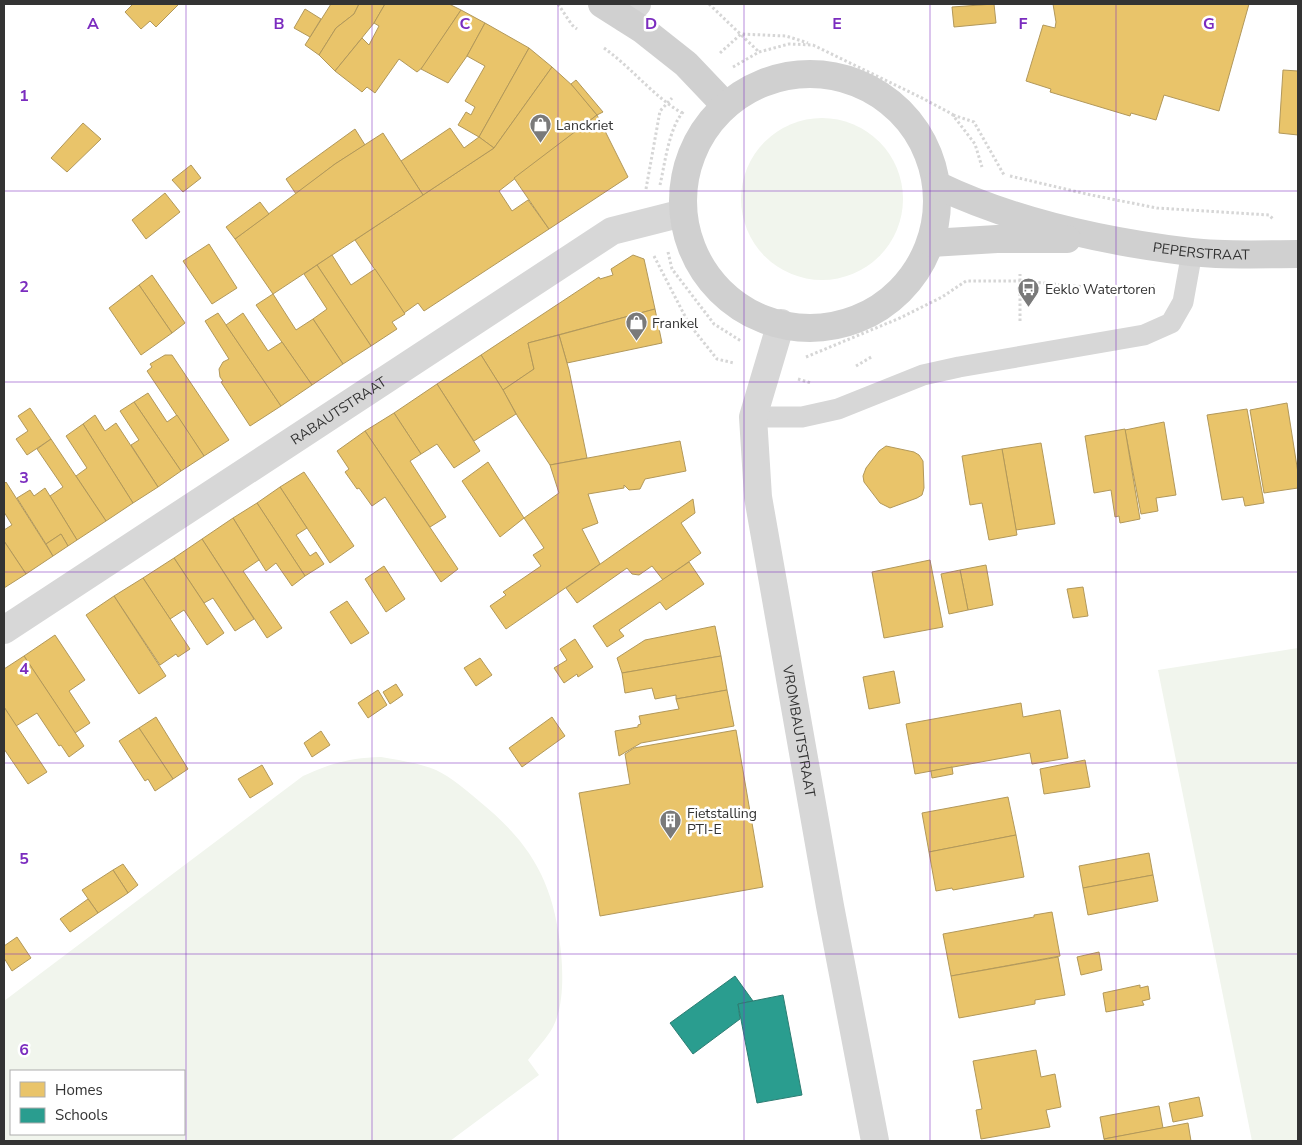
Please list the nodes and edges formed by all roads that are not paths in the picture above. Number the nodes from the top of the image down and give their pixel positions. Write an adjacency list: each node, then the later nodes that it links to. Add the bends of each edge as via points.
1 (602, 4): 2 (main road)
2 (631, 11): 3 (main road, via 643,30 696,74)
3 (726, 105): 4 (main road, via 753,86 792,74 836,75 884,96 915,128 927,148); 5 (main road, via 706,126)
4 (937, 185): 6 (main road, PEPERSTRAAT, via 1001,211); 7 (main road, via 937,218)
5 (663, 218): 10 (main road, via 713,283 744,311); 12 (street, RABAUTSTRAAT, via 612,231)
6 (1105, 238): 7 (main road, PEPERSTRAAT); 8 (main road, PEPERSTRAAT)
7 (931, 243): 10 (main road, via 921,265 892,299 872,313 830,327 804,328)
8 (1192, 252): 9 (main road, PEPERSTRAAT); 11 (lane, via 1182,302 1170,323 1144,335 923,375 838,409 802,417)
9 (1298, 254)
10 (780, 323): 11 (street, VROMBAUTSTRAAT)
11 (753, 417): 13 (street, VROMBAUTSTRAAT, via 758,498)
12 (4, 630)
13 (874, 1141)

